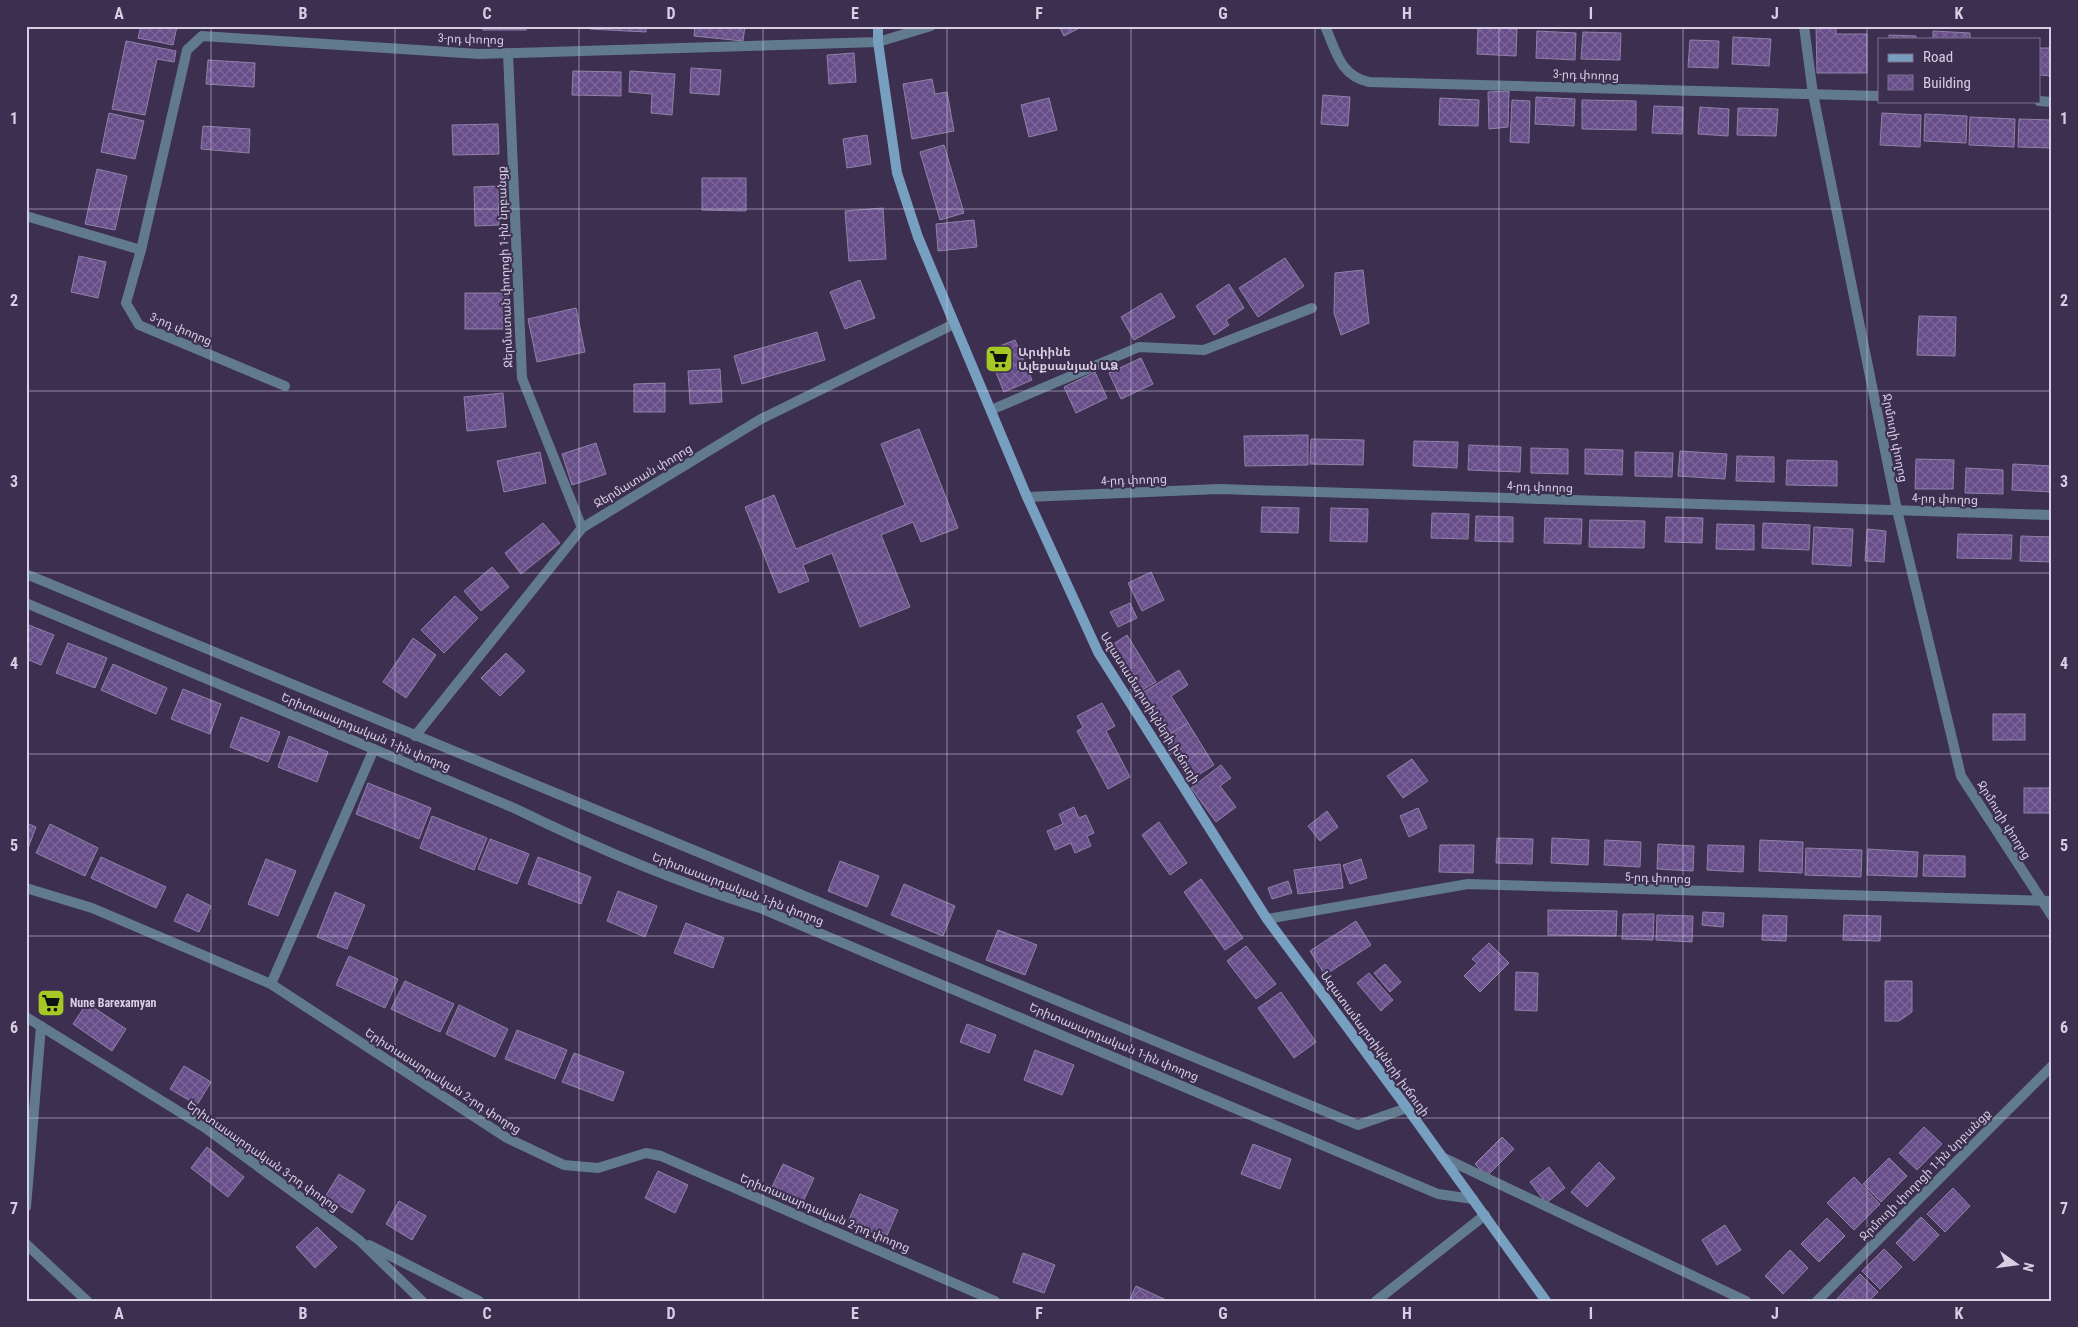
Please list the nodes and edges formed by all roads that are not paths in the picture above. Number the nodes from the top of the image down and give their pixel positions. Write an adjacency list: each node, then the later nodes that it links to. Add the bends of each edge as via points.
1 (878, 26): 5 (main road, Ազատամարտիկների խճուղի)
2 (930, 26): 5 (street, 3-րդ փողոց)
3 (1325, 26): 7 (street, 3-րդ փողոց, via 1346,72 1369,82)
4 (1804, 26): 7 (street, Ջրմուղի փողոց)
5 (878, 42): 6 (street, 3-րդ փողոց); 12 (main road, Ազատամարտիկների խճուղի, via 897,172 918,237)
6 (508, 53): 10 (street, 3-րդ փողոց, via 479,54 202,36 187,50); 18 (street, Ջերմատան փողոցի 1-ին նրբանցք, via 522,378)
7 (1813, 94): 8 (street, 3-րդ փողոց); 16 (street, Ջրմուղի փողոց)
8 (1878, 96)
9 (26, 216): 10 (street)
10 (141, 250): 13 (street, 3-րդ փողոց, via 126,304 140,325)
11 (1312, 308): 14 (street, via 1204,350 1139,347)
12 (954, 324): 14 (main road, Ազատամարտիկների խճուղի); 18 (street, Ջերմատան փողոց, via 761,419)
13 (284, 386)
14 (990, 410): 15 (main road, Ազատամարտիկների խճուղի)
15 (1027, 497): 16 (street, 4-րդ փողոց, via 1219,489); 27 (main road, Ազատամարտիկների խճուղի, via 1098,652)
16 (1897, 510): 17 (street, 4-րդ փողոց); 24 (street, Ջրմուղի փողոց, via 1961,776)
17 (2052, 514)
18 (582, 528): 21 (street, Ջերմատան փողոց)
19 (26, 574): 21 (street)
20 (26, 603): 22 (street, Երիտասարդական 1-ին փողոց)
21 (415, 736): 32 (street, via 1358,1125)
22 (374, 749): 28 (street); 34 (street, Երիտասարդական 1-ին փողոց, via 514,808 587,843 703,890 769,912 1438,1194)
23 (26, 888): 28 (street, Երիտասարդական 2-րդ փողոց, via 92,908)
24 (2040, 901): 25 (street, 5-րդ փողոց); 26 (street, Ջրմուղի փողոց); 27 (street, 5-րդ փողոց, via 1468,884)
25 (2052, 901)
26 (2052, 916)
27 (1267, 919): 32 (main road, Ազատամարտիկների խճուղի)
28 (271, 984): 42 (street, Երիտասարդական 2-րդ փողոց, via 506,1138 564,1164 598,1168 646,1153 661,1156)
29 (26, 1017): 30 (street, Երիտասարդական 3-րդ փողոց)
30 (41, 1026): 35 (street); 37 (street, Երիտասարդական 3-րդ փողոց, via 204,1127)
31 (2052, 1066): 46 (street, Ջրմուղի փողոցի 1-ին նրբանցք)
32 (1407, 1108): 33 (main road, Ազատամարտիկների խճուղի)
33 (1442, 1157): 34 (main road, Ազատամարտիկների խճուղի); 45 (street)
34 (1473, 1198): 36 (main road, Ազատամարտիկների խճուղի)
35 (26, 1207)
36 (1485, 1215): 43 (street); 44 (main road, Ազատամարտիկների խճուղի)
37 (359, 1240): 40 (street, Երիտասարդական 3-րդ փողոց); 41 (street)
38 (26, 1244): 39 (street)
39 (88, 1301)
40 (422, 1301)
41 (479, 1301)
42 (995, 1301)
43 (1376, 1301)
44 (1546, 1301)
45 (1746, 1301)
46 (1817, 1301)

